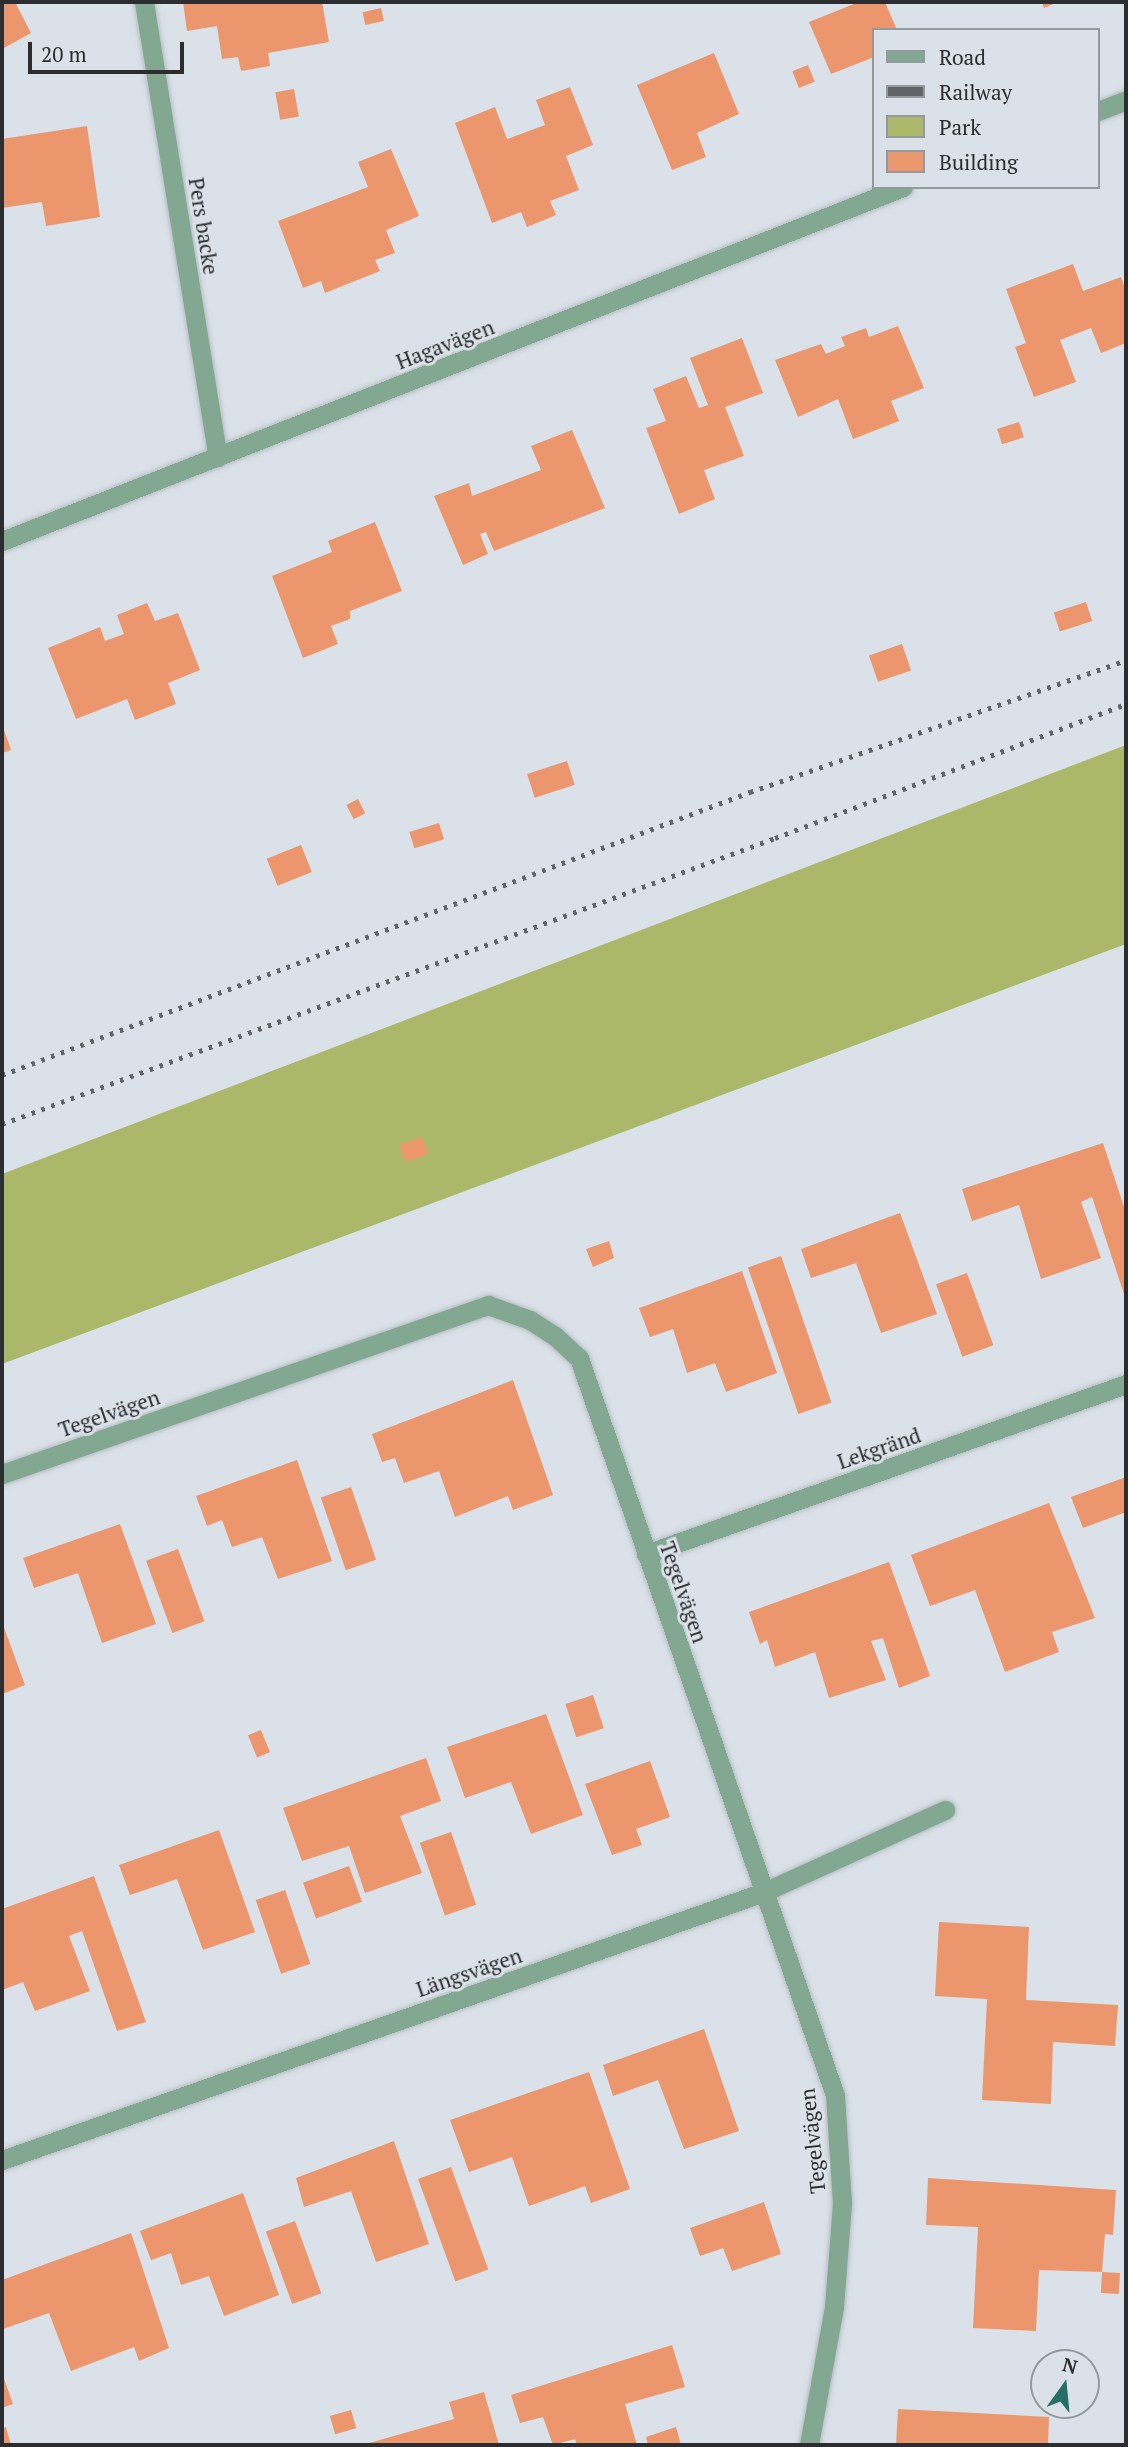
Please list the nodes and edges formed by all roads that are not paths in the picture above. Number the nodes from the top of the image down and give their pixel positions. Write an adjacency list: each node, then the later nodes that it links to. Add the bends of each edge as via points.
1 (144, 2): 5 (street, Pers backe)
2 (1126, 100): 3 (street)
3 (1100, 110)
4 (898, 189): 5 (street, Hagavägen)
5 (218, 457): 6 (street, Hagavägen)
6 (2, 541)
7 (1126, 1384): 9 (street, Lekgränd)
8 (2, 1474): 9 (street, Tegelvägen, via 488,1305 530,1320 579,1358)
9 (646, 1554): 11 (street, Tegelvägen)
10 (945, 1810): 11 (street, Längsvägen)
11 (764, 1892): 12 (street, Längsvägen); 13 (street, Tegelvägen, via 835,2095 842,2203 834,2307)
12 (2, 2160)
13 (809, 2445)

